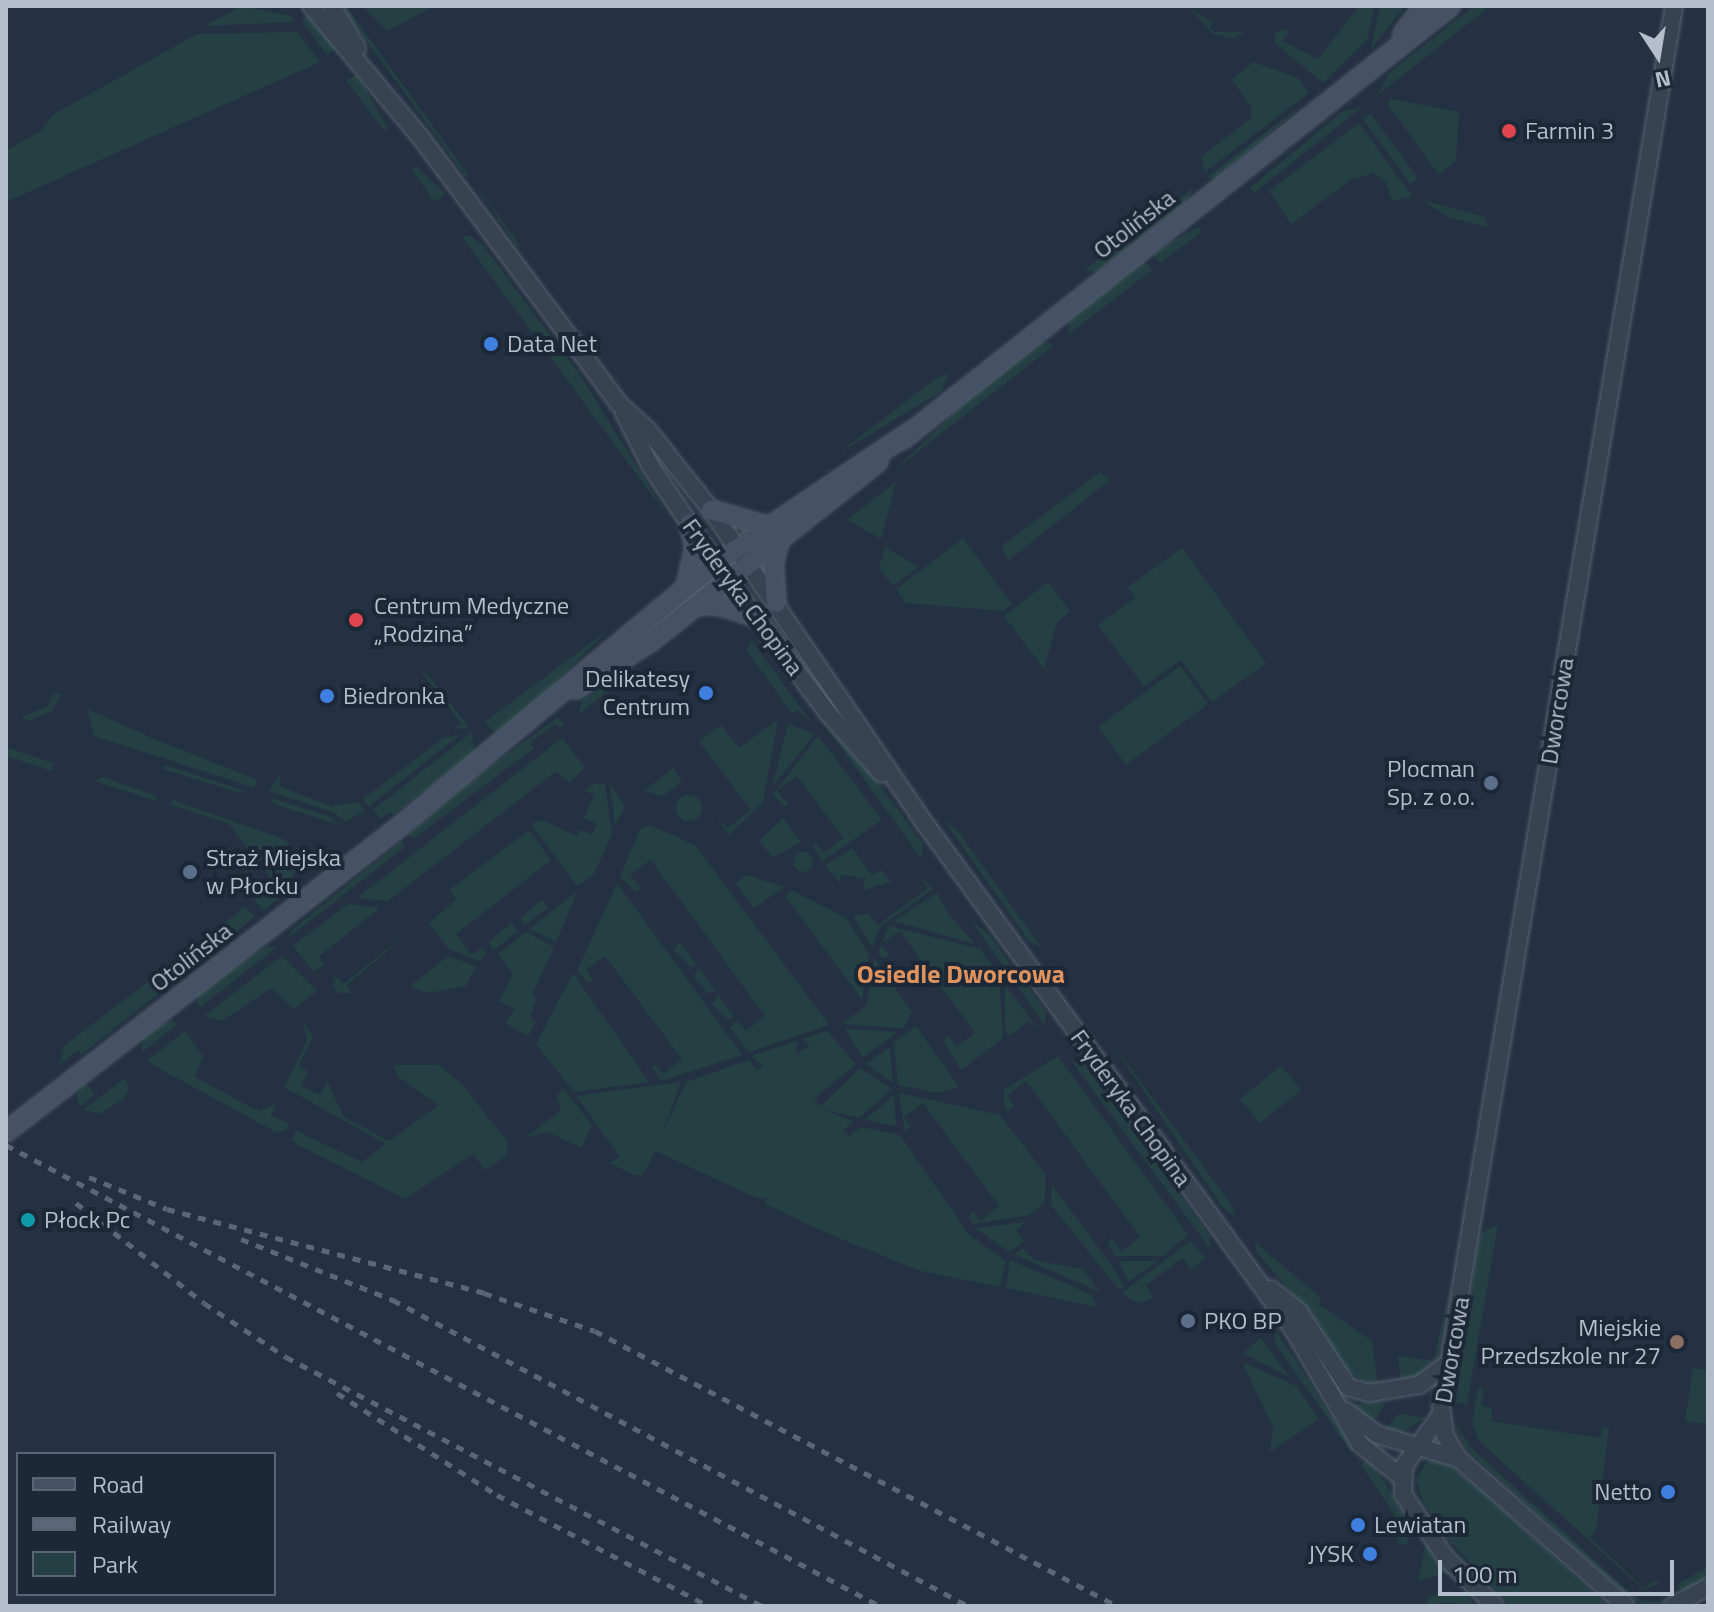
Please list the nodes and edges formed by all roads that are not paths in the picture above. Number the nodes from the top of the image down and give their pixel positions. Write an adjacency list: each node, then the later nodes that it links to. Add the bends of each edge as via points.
1 (311, 6): 7 (street, Fryderyka Chopina)
2 (332, 6): 7 (street, Fryderyka Chopina)
3 (1424, 6): 6 (main road, Otolińska)
4 (1450, 6): 6 (main road, Otolińska)
5 (1674, 6): 26 (street, Dworcowa)
6 (1389, 52): 9 (main road, Otolińska)
7 (380, 87): 8 (street, Fryderyka Chopina)
8 (619, 404): 10 (street, Fryderyka Chopina, via 647,429); 11 (street, Fryderyka Chopina, via 651,467)
9 (909, 433): 12 (main road, Otolińska); 13 (main road, Otolińska)
10 (711, 510): 12 (main road); 14 (street, Fryderyka Chopina)
11 (690, 524): 15 (street, Fryderyka Chopina); 18 (main road, via 695,548)
12 (766, 526): 14 (main road, Otolińska)
13 (779, 542): 16 (main road, Otolińska); 19 (main road, via 773,564)
14 (737, 548): 15 (main road, Otolińska); 16 (street, Fryderyka Chopina)
15 (716, 563): 17 (street, Fryderyka Chopina); 18 (main road, Otolińska)
16 (749, 565): 17 (main road, Otolińska); 19 (street, Fryderyka Chopina)
17 (729, 580): 20 (main road, Otolińska); 21 (street, Fryderyka Chopina)
18 (686, 587): 22 (main road, Otolińska, via 617,641)
19 (776, 603): 23 (street, Fryderyka Chopina)
20 (699, 605): 21 (main road, via 719,605); 22 (main road, Otolińska, via 612,669)
21 (755, 617): 23 (street, Fryderyka Chopina, via 828,713)
22 (556, 700): 24 (main road, Otolińska)
23 (918, 814): 25 (street, Fryderyka Chopina)
24 (6, 1132)
25 (1251, 1273): 26 (street, via 1299,1312 1348,1387 1369,1393 1419,1385); 27 (street, Fryderyka Chopina)
26 (1449, 1362): 28 (street, Dworcowa)
27 (1339, 1405): 29 (street, Fryderyka Chopina, via 1376,1434); 31 (street, Fryderyka Chopina, via 1360,1444)
28 (1440, 1416): 29 (street, Dworcowa); 30 (street, Dworcowa)
29 (1418, 1447): 30 (street, Fryderyka Chopina); 31 (street, Dworcowa)
30 (1459, 1459): 34 (street, Fryderyka Chopina)
31 (1401, 1477): 33 (street, via 1408,1507 1429,1537)
32 (1708, 1587): 35 (street)
33 (1495, 1606)
34 (1626, 1606)
35 (1672, 1606)

